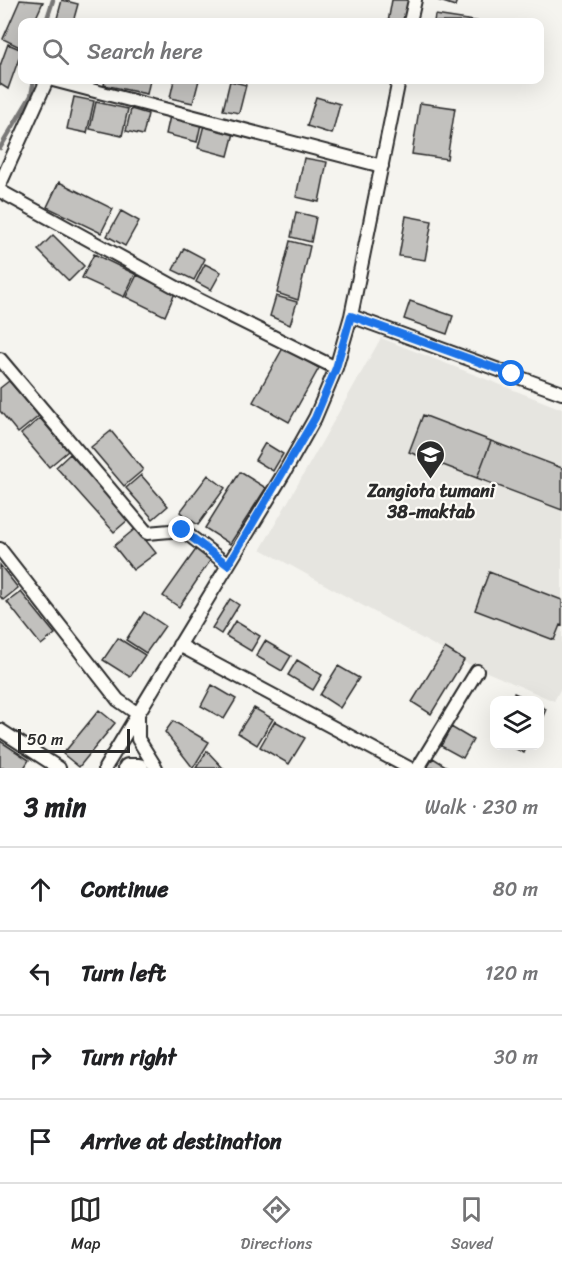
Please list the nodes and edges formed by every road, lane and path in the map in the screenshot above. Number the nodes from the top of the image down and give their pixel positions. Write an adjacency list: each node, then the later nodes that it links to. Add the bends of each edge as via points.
1 (415, 0): 2 (street)
2 (411, 18)
3 (45, 84): 7 (street)
4 (68, 84): 6 (street)
5 (398, 84): 6 (street)
6 (382, 166): 9 (street)
7 (0, 184)
8 (0, 191): 11 (street, via 199,300)
9 (351, 316): 11 (street); 12 (street)
10 (0, 359): 14 (street, via 147,533 182,530)
11 (336, 368): 14 (street, via 315,418)
12 (562, 393)
13 (0, 549): 17 (street, via 118,700)
14 (228, 565): 15 (street)
15 (179, 645): 17 (street); 24 (street)
16 (477, 671): 25 (street)
17 (138, 714): 20 (street); 23 (street, via 138,739)
18 (0, 730): 19 (street)
19 (59, 768)
20 (105, 768)
21 (128, 768): 22 (main road)
22 (139, 768)
23 (156, 768)
24 (409, 768)
25 (418, 768)

